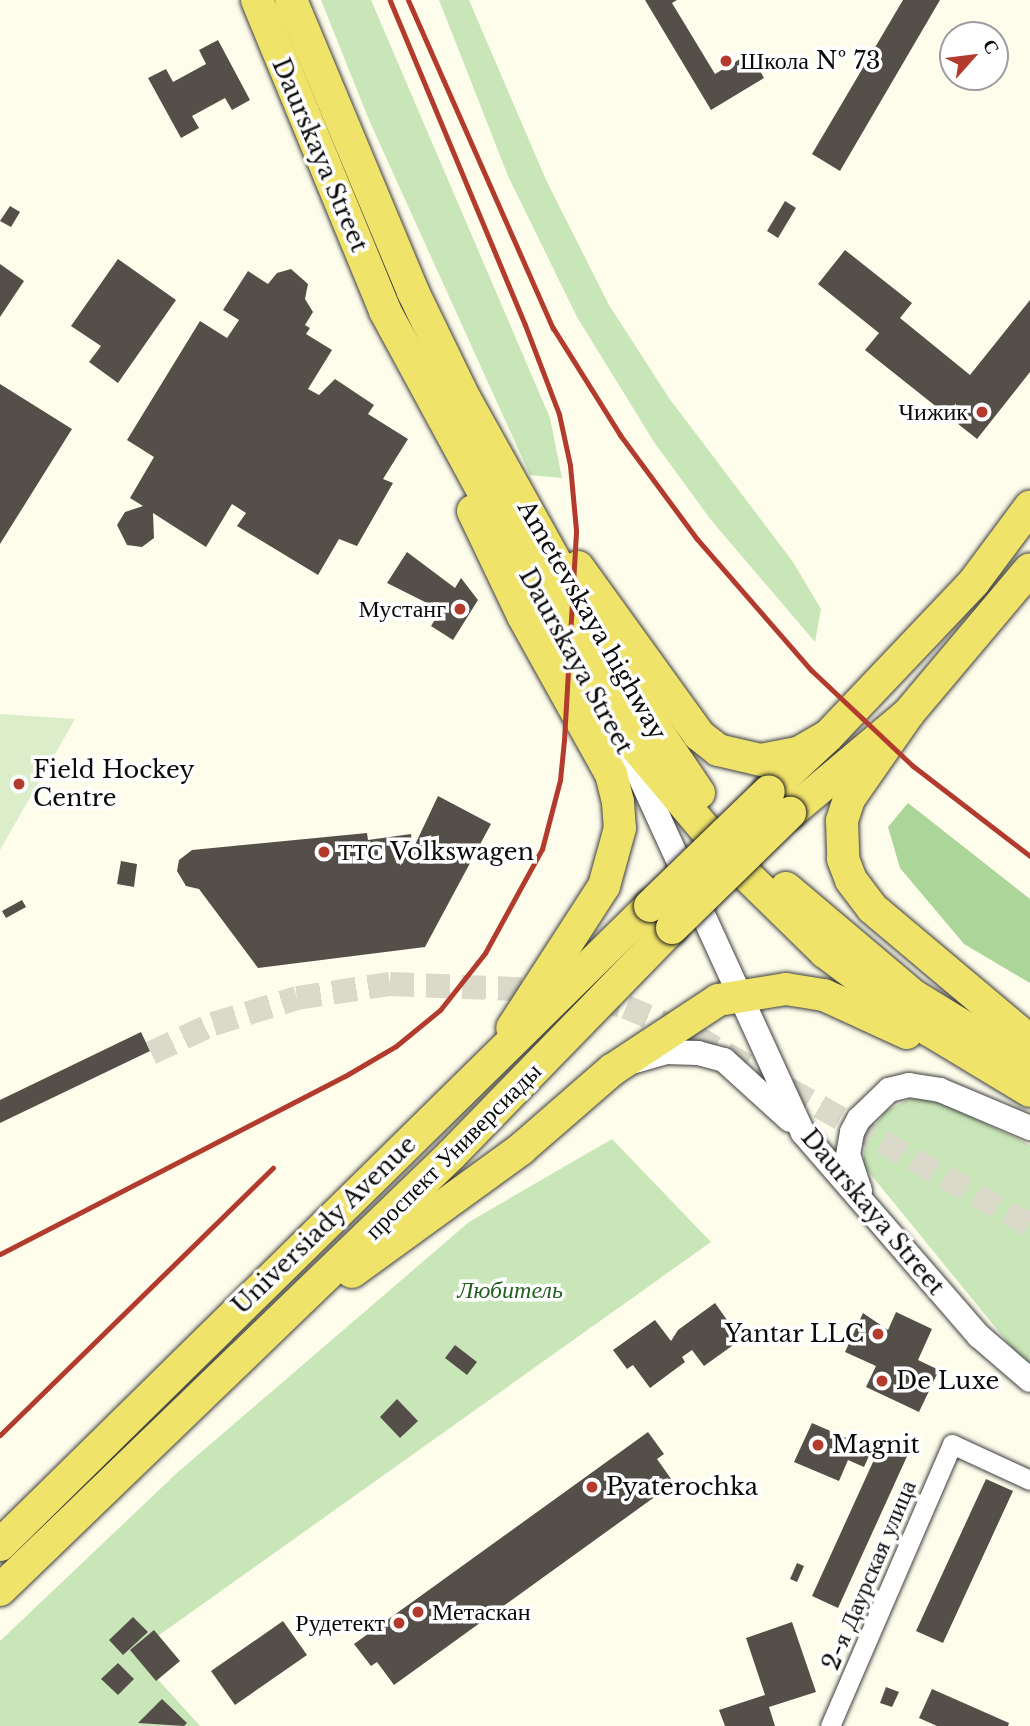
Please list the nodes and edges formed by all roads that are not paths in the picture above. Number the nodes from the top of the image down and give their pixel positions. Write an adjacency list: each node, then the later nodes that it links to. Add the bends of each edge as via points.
1 (257, 0): 3 (main road, Daurskaya Street, via 385,310)
2 (291, 0): 3 (main road, Daurskaya Street, via 412,292)
3 (452, 402): 7 (main road, Daurskaya Street, via 525,569); 8 (main road, via 699,736 738,758 761,760 798,753); 13 (main road, via 452,461 494,561 599,749 618,802 620,828 604,886 523,1007); 14 (main road, Ametevskaya highway, via 614,667 692,785 744,845 817,916 914,996)
4 (1030, 508): 8 (main road, проспект Универсиады, via 974,582)
5 (1030, 569): 6 (main road)
6 (908, 714): 9 (main road, проспект Универсиады); 12 (main road, via 849,799 842,821 843,859 851,880 872,908)
7 (615, 722): 11 (street, Daurskaya Street); 15 (main road, Ametevskaya highway, via 731,860 791,923 881,996)
8 (828, 736): 9 (main road, проспект Универсиады)
9 (780, 802): 10 (main road, проспект Универсиады, bridge)
10 (661, 917): 13 (main road, Universiady Avenue); 21 (main road, проспект Универсиады, via 460,1145)
11 (737, 994): 15 (main road, via 786,989 824,995); 16 (main road, via 701,1008); 19 (street, Daurskaya Street)
12 (1030, 1041)
13 (491, 1065): 24 (main road, Universiady Avenue, via 256,1289)
14 (1030, 1067)
15 (988, 1069): 17 (main road, Ametevskaya highway)
16 (612, 1070): 19 (street, via 666,1052 724,1060); 21 (main road, via 521,1150)
17 (1030, 1091)
18 (1030, 1128): 20 (street, via 940,1090 909,1085 888,1090 859,1119 848,1155)
19 (803, 1133): 20 (street, Daurskaya Street)
20 (869, 1211): 22 (street, Daurskaya Street, via 979,1336)
21 (269, 1331): 25 (main road, проспект Универсиады)
22 (1030, 1380)
23 (1030, 1480): 26 (street, 2-я Даурская улица, via 952,1444)
24 (0, 1545)
25 (0, 1590)
26 (830, 1726)

